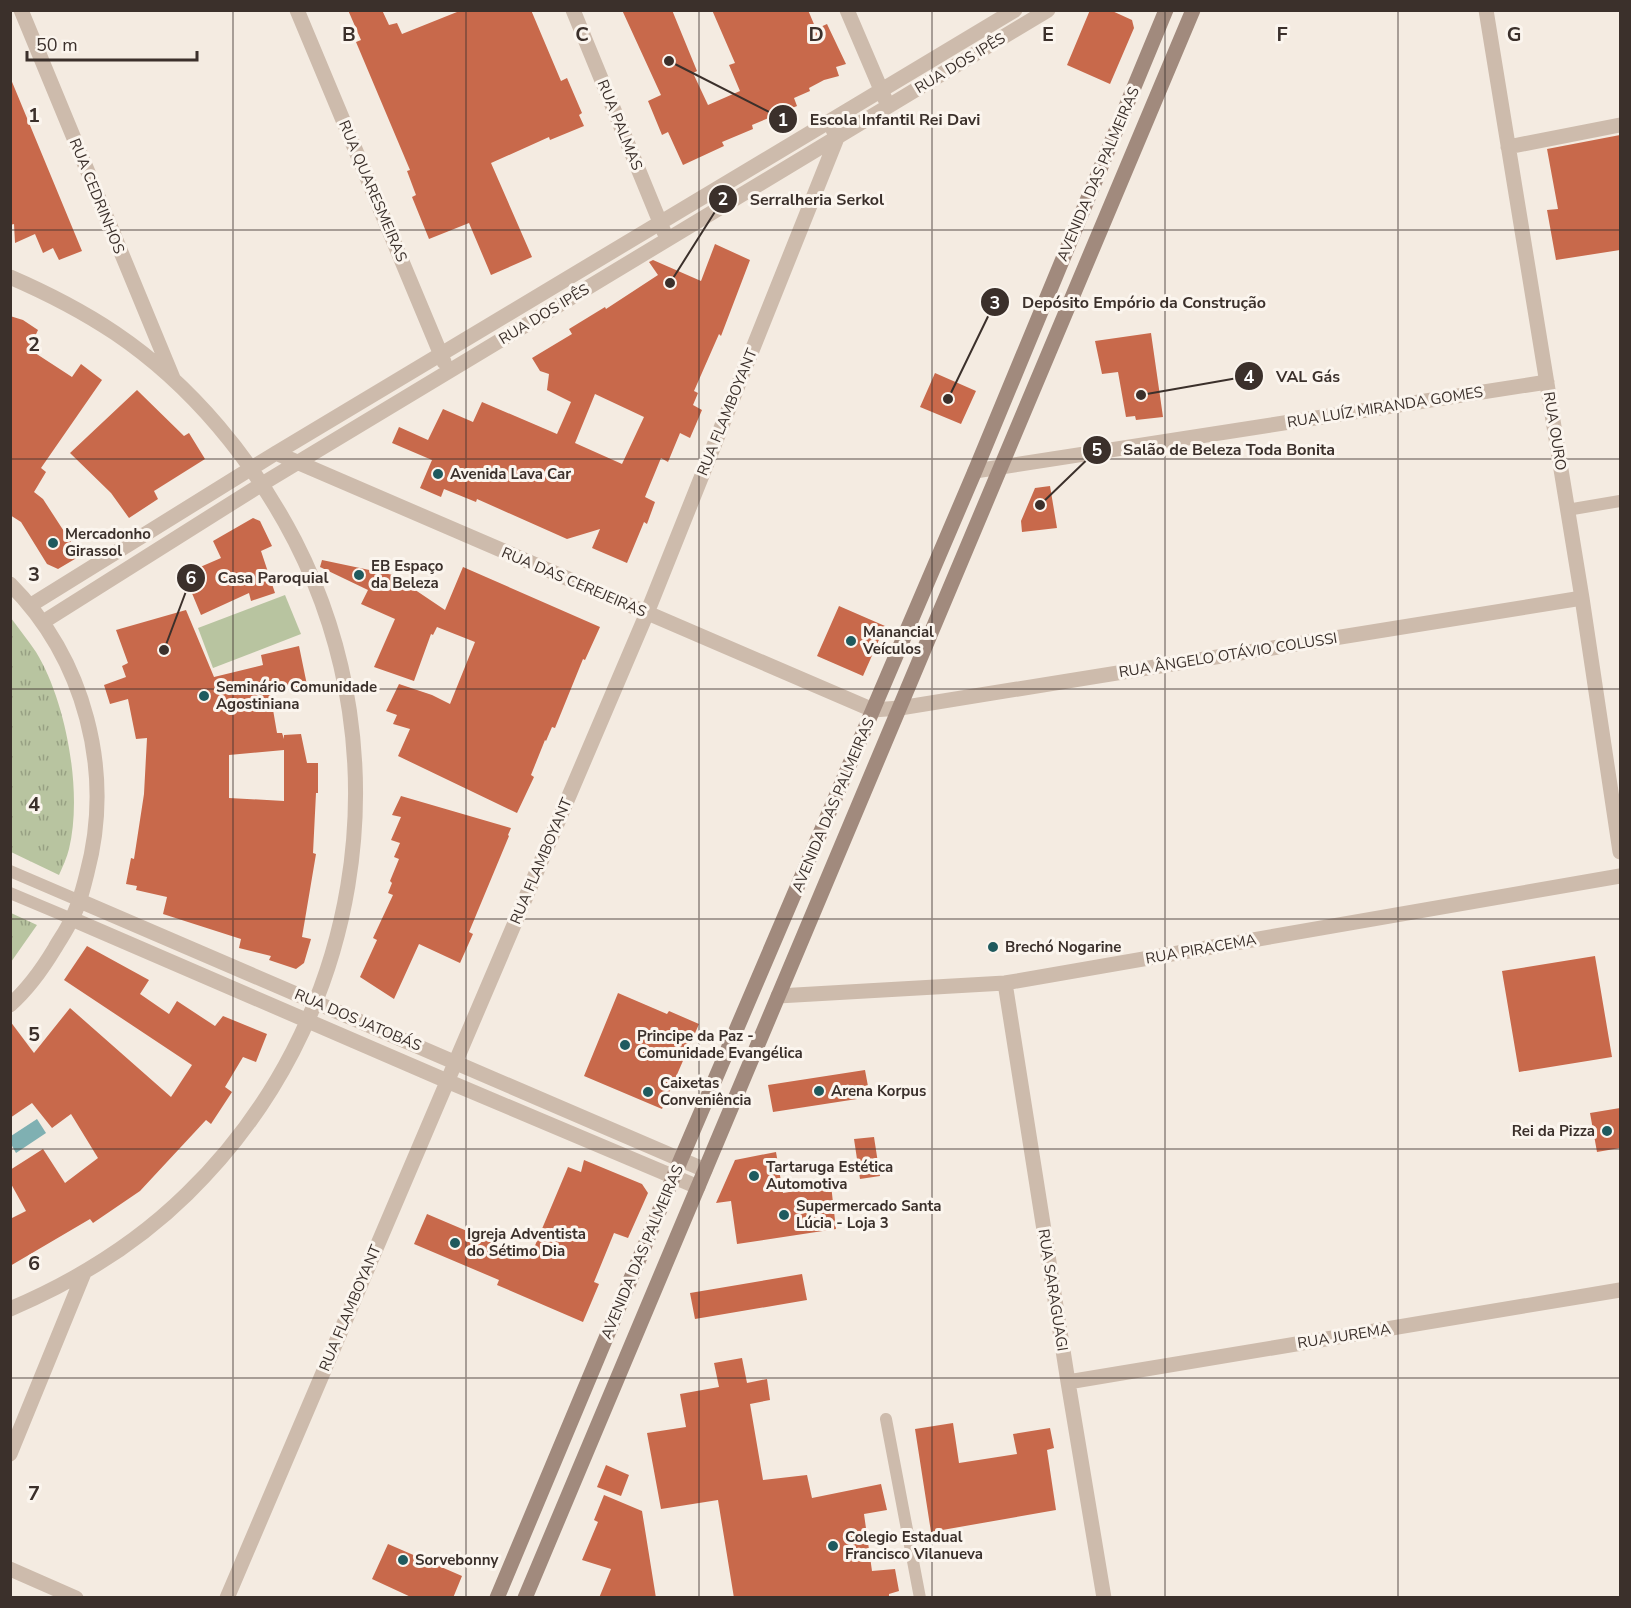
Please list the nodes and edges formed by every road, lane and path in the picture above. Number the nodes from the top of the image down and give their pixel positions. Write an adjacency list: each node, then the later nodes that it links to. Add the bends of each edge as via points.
1 (21, 10): 21 (street, RUA CEDRINHOS)
2 (297, 10): 19 (street, RUA QUARESMEIRAS)
3 (573, 10): 16 (street, RUA PALMAS)
4 (848, 10): 10 (street)
5 (1015, 10): 10 (street, RUA DOS IPÊS)
6 (1048, 10): 11 (street, RUA DOS IPÊS)
7 (1166, 10): 27 (street, AVENIDA DAS PALMEIRAS)
8 (1193, 10): 25 (street, AVENIDA DAS PALMEIRAS)
9 (1486, 10): 15 (street, RUA OURO)
10 (881, 90): 11 (street); 12 (street, RUA DOS IPÊS)
11 (888, 107): 14 (street, RUA DOS IPÊS)
12 (829, 121): 14 (street); 16 (street, RUA DOS IPÊS)
13 (1620, 124): 15 (street)
14 (837, 138): 17 (street, RUA DOS IPÊS); 34 (street, RUA FLAMBOYANT)
15 (1508, 147): 22 (street, RUA OURO)
16 (661, 223): 17 (street, RUA PALMAS); 19 (street, RUA DOS IPÊS)
17 (668, 240): 20 (street, RUA DOS IPÊS)
18 (10, 277): 21 (street, via 53,296 116,334)
19 (442, 355): 20 (street, RUA QUARESMEIRAS); 23 (street, RUA DOS IPÊS)
20 (448, 372): 24 (street, RUA DOS IPÊS)
21 (174, 381): 26 (street, via 228,437)
22 (1547, 382): 25 (street, RUA LUÍZ MIRANDA GOMES); 30 (street, RUA OURO)
23 (276, 453): 24 (street, RUA DAS CEREJEIRAS); 26 (street, RUA DOS IPÊS)
24 (298, 463): 28 (street, RUA DOS IPÊS); 34 (street, RUA DAS CEREJEIRAS)
25 (1002, 466): 27 (street, RUA LUÍZ MIRANDA GOMES); 36 (street, AVENIDA DAS PALMEIRAS)
26 (251, 468): 28 (street); 33 (street, RUA DOS IPÊS)
27 (975, 471): 37 (street, AVENIDA DAS PALMEIRAS)
28 (262, 484): 35 (street, RUA DOS IPÊS); 46 (street, via 320,596 336,645 351,717 356,800 349,884 341,924)
29 (1620, 501): 30 (lane)
30 (1567, 510): 32 (street, RUA OURO)
31 (10, 584): 33 (street)
32 (1582, 598): 36 (street, RUA ÂNGELO OTÁVIO COLUSSI); 38 (street, RUA OURO)
33 (31, 605): 35 (street)
34 (647, 613): 37 (street, RUA DAS CEREJEIRAS); 49 (street, RUA FLAMBOYANT)
35 (43, 622): 42 (street, via 70,668 87,714 96,761 98,809)
36 (900, 708): 37 (street, RUA ÂNGELO OTÁVIO COLUSSI); 45 (street, AVENIDA DAS PALMEIRAS)
37 (873, 710): 51 (street, AVENIDA DAS PALMEIRAS)
38 (1620, 852)
39 (10, 871): 42 (lane, RUA DOS JATOBÁS)
40 (1620, 876): 44 (street, RUA PIRACEMA)
41 (10, 893): 43 (lane, RUA DOS JATOBÁS)
42 (80, 901): 43 (street); 46 (street, RUA DOS JATOBÁS)
43 (72, 920): 47 (street, via 48,959); 48 (street, RUA DOS JATOBÁS)
44 (1005, 983): 45 (street, RUA PIRACEMA); 58 (street, RUA SARAGUAGI)
45 (778, 996): 52 (street, AVENIDA DAS PALMEIRAS)
46 (316, 1002): 48 (street); 49 (street, RUA DOS JATOBÁS)
47 (10, 1005)
48 (308, 1021): 50 (street, RUA DOS JATOBÁS); 55 (street, via 268,1096 216,1164 154,1224)
49 (455, 1062): 50 (street, RUA FLAMBOYANT); 51 (street, RUA DOS JATOBÁS)
50 (447, 1081): 53 (street, RUA DOS JATOBÁS); 63 (street, RUA FLAMBOYANT)
51 (681, 1159): 52 (street, RUA DOS JATOBÁS); 53 (street, AVENIDA DAS PALMEIRAS)
52 (705, 1170): 54 (street, AVENIDA DAS PALMEIRAS)
53 (673, 1176): 54 (street, RUA DOS JATOBÁS); 64 (street, AVENIDA DAS PALMEIRAS)
54 (698, 1187): 65 (street, AVENIDA DAS PALMEIRAS)
55 (84, 1273): 57 (street); 60 (street)
56 (1620, 1290): 58 (street, RUA JUREMA)
57 (10, 1309)
58 (1068, 1382): 67 (street, RUA SARAGUAGI)
59 (886, 1419): 66 (lane)
60 (10, 1454)
61 (10, 1569): 62 (street)
62 (76, 1598)
63 (227, 1598)
64 (497, 1598)
65 (525, 1598)
66 (920, 1598)
67 (1104, 1598)

